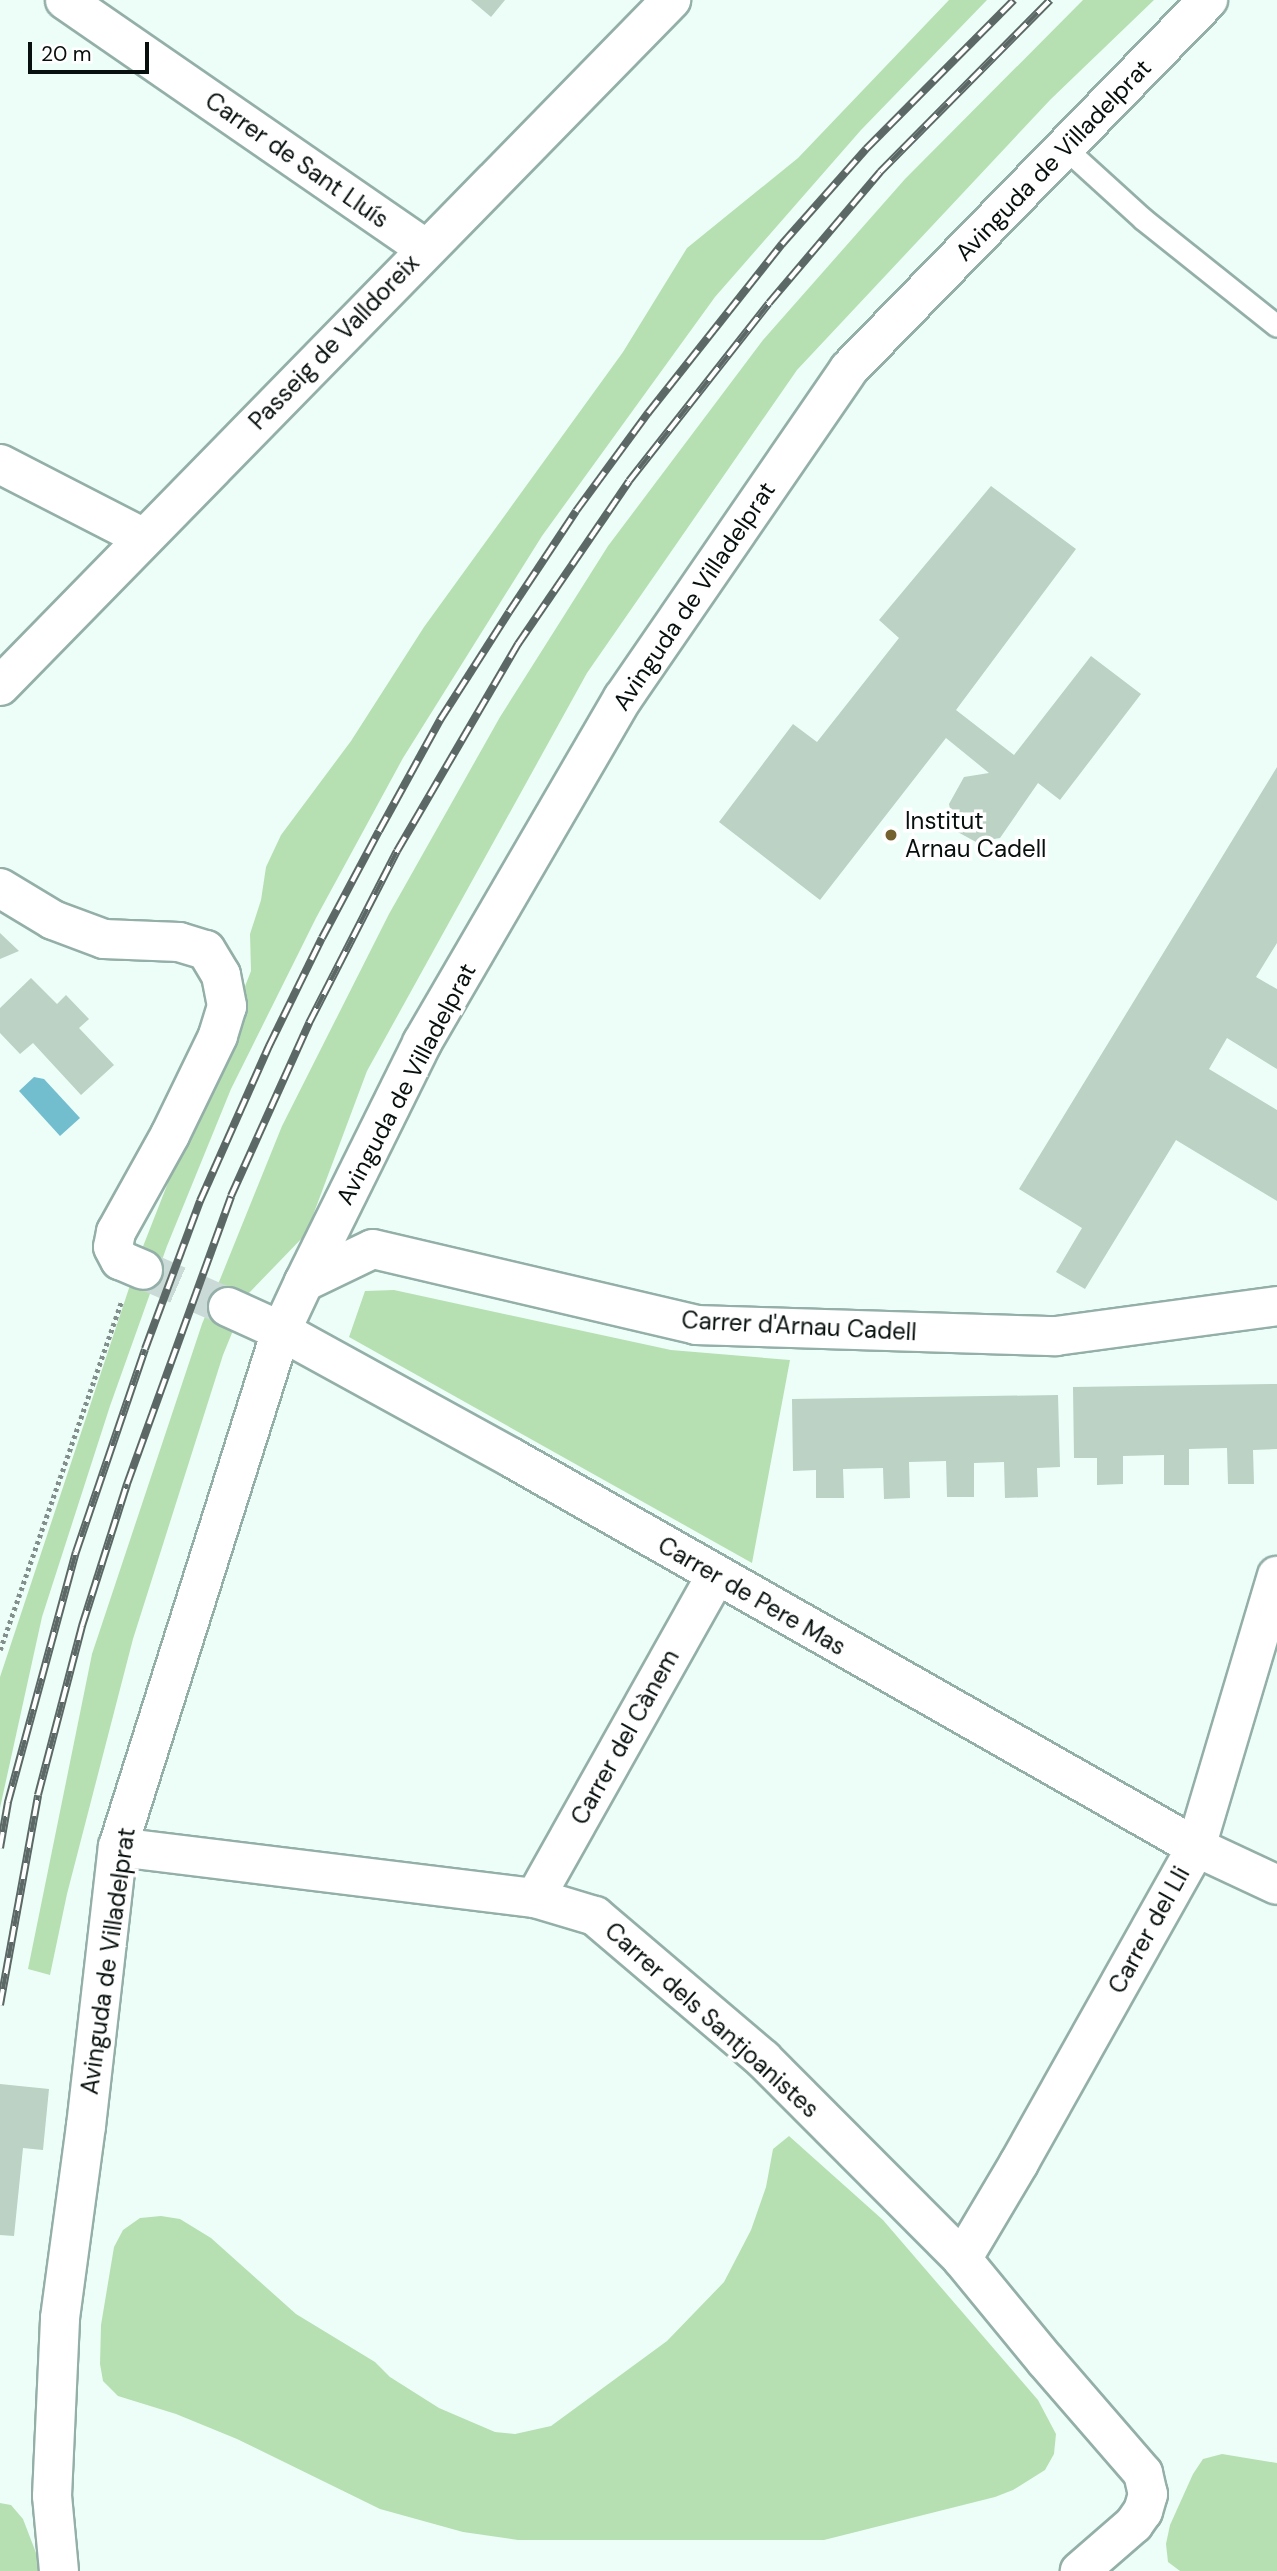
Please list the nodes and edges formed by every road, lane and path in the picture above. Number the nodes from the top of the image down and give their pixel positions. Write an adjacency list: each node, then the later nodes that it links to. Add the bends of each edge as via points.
1 (65, 0): 5 (street, Carrer de Sant Lluís)
2 (671, 0): 5 (street, Passeig de Valldoreix)
3 (1208, 0): 4 (street, Avinguda de Villadelprat)
4 (1065, 148): 6 (lane, via 1143,219); 12 (street, Avinguda de Villadelprat, via 849,369 623,698 422,1043)
5 (425, 248): 8 (street, Passeig de Valldoreix)
6 (1277, 326)
7 (0, 464): 8 (street)
8 (142, 537): 9 (street, Passeig de Valldoreix)
9 (0, 686)
10 (0, 888): 11 (street, via 52,920 104,939 179,942 206,950 221,975 227,1006 218,1036 116,1232 113,1247)
11 (130, 1281): 18 (path)
12 (304, 1282): 13 (street, Carrer d'Arnau Cadell, via 373,1249 696,1325 1056,1336); 15 (street)
13 (1277, 1306)
14 (228, 1307): 15 (street, Carrer de Pere Mas)
15 (281, 1331): 16 (street, Carrer de Pere Mas); 19 (street, Avinguda de Villadelprat)
16 (716, 1576): 20 (street, Carrer de Pere Mas); 22 (street, Carrer del Cànem)
17 (1277, 1576): 20 (street, Carrer del Lli)
18 (0, 1650)
19 (118, 1847): 22 (street, Carrer dels Santjoanistes); 24 (street, Avinguda de Villadelprat, via 60,2318 51,2496)
20 (1196, 1847): 21 (street, Carrer de Pere Mas); 23 (street, Carrer del Lli)
21 (1277, 1885)
22 (535, 1898): 23 (street, Carrer dels Santjoanistes, via 596,1916 763,2059)
23 (962, 2259): 25 (street, Carrer dels Santjoanistes, via 1143,2473 1147,2494 1143,2511)
24 (59, 2571)
25 (1080, 2571)

